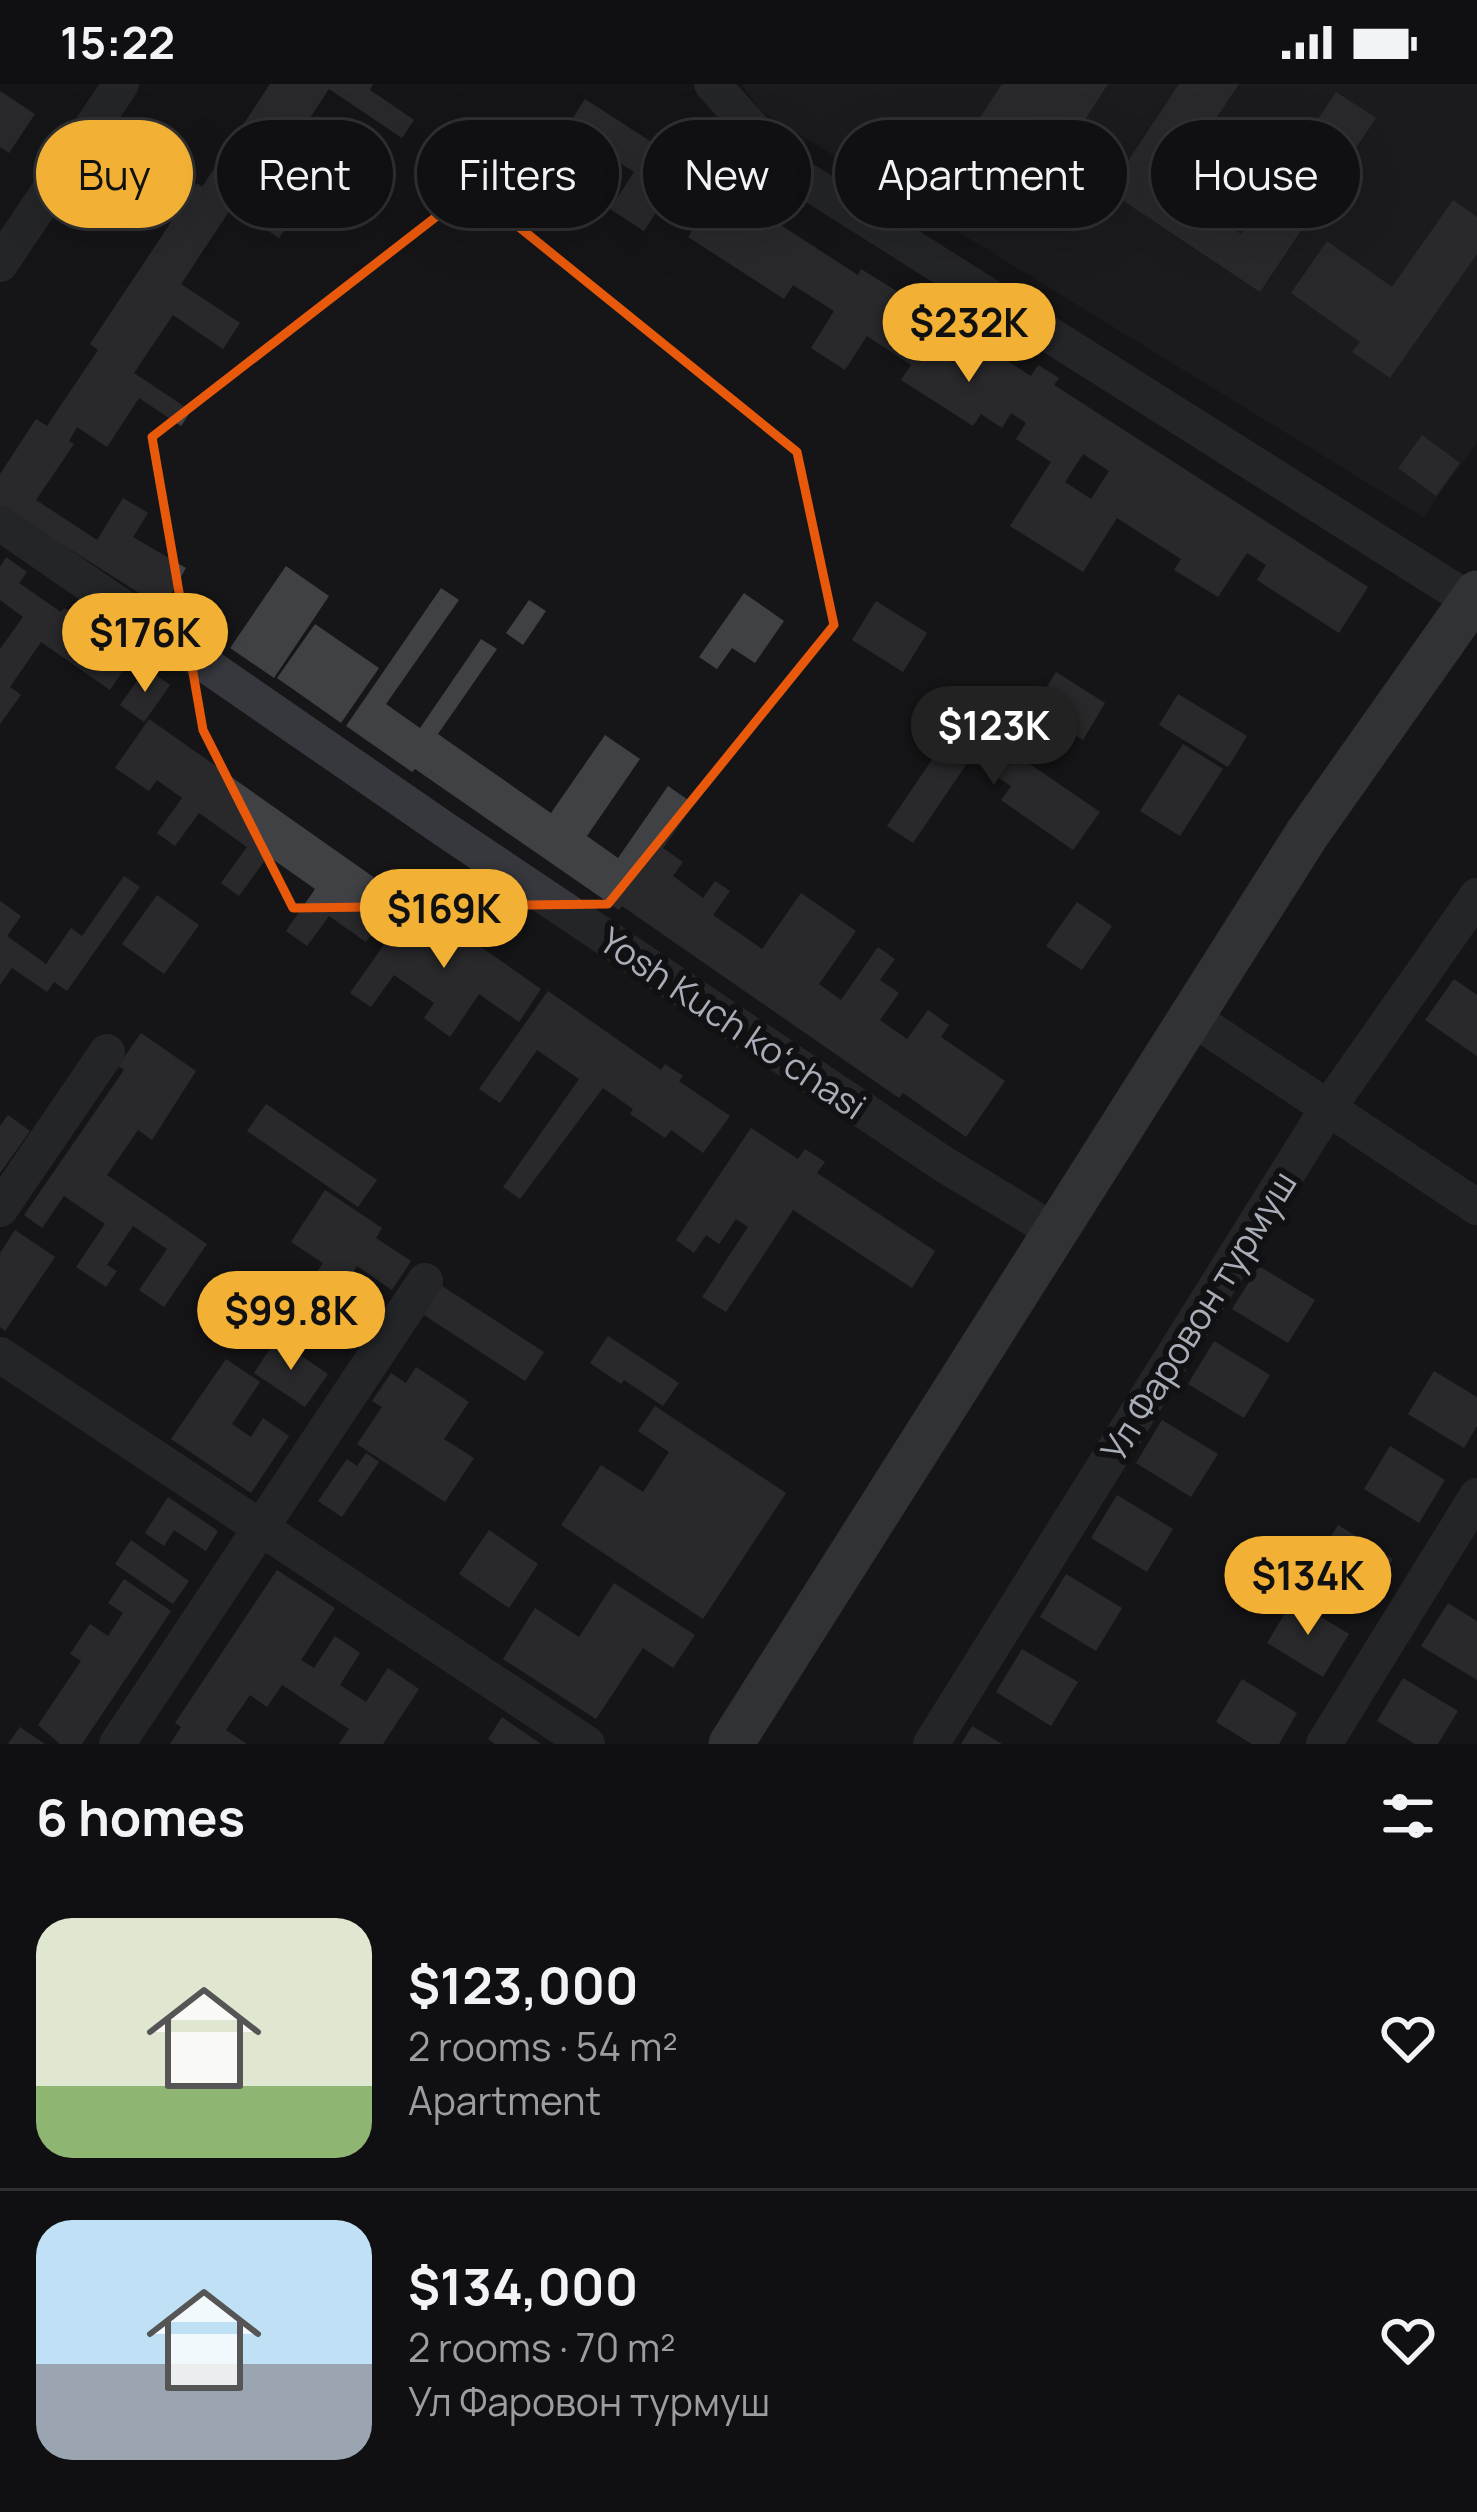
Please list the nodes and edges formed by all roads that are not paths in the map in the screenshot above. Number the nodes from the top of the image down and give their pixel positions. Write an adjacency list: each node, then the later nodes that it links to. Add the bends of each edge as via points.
1 (122, 84): 3 (street)
2 (712, 84): 5 (street, via 793,172)
3 (6, 241)
4 (0, 524): 12 (street, Yosh Kuch koʻchasi, via 829,1088)
5 (1474, 597): 7 (main road)
6 (1477, 896): 9 (street, Ул Фаровон турмуш)
7 (1190, 1017): 9 (street); 12 (main road)
8 (107, 1052): 11 (street)
9 (1328, 1108): 10 (street); 20 (street, Ул Фаровон турмуш)
10 (1477, 1207)
11 (0, 1209)
12 (1054, 1231): 19 (main road)
13 (425, 1281): 16 (street)
14 (0, 1355): 16 (street)
15 (1477, 1496): 21 (street)
16 (260, 1527): 17 (street); 18 (street)
17 (117, 1744)
18 (586, 1744)
19 (731, 1744)
20 (931, 1744)
21 (1324, 1744)

